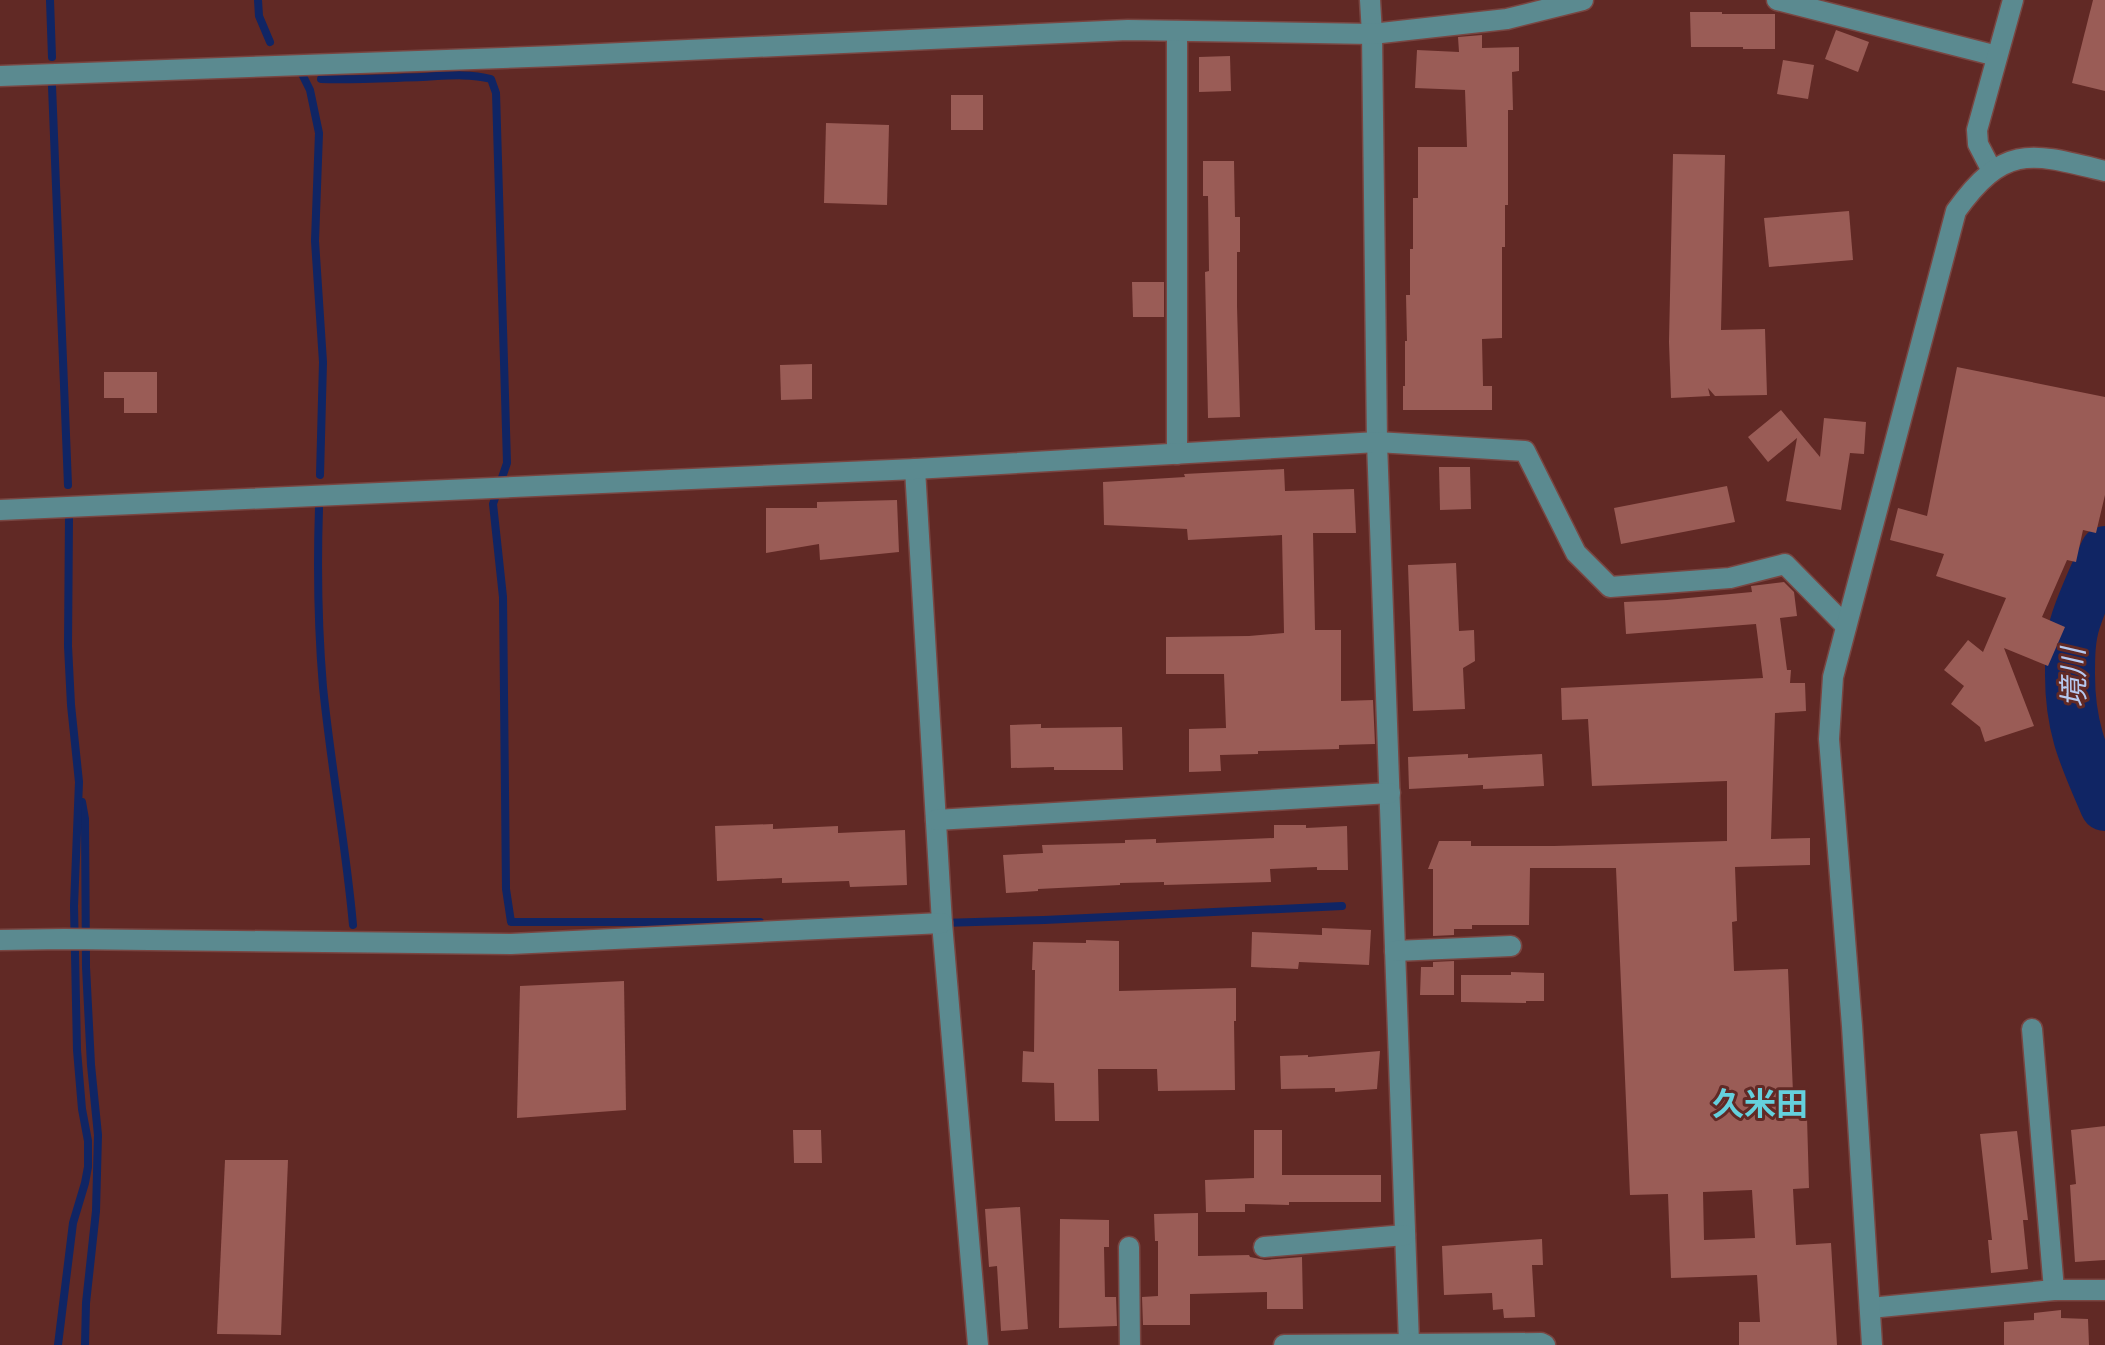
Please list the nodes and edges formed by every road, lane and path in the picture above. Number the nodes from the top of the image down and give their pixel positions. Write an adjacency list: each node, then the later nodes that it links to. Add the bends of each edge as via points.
1 (1370, 0): 6 (street)
2 (1583, 0): 6 (street, via 1507,19)
3 (1777, 0): 7 (street)
4 (2013, 0): 7 (street)
5 (1177, 31): 6 (street); 8 (street); 12 (street)
6 (1372, 34): 11 (street)
7 (1997, 56): 9 (street, via 1977,130)
8 (0, 76)
9 (1992, 171): 10 (street, via 2034,156); 15 (street, via 1956,211)
10 (2105, 171)
11 (1377, 442): 12 (street); 15 (street, via 1525,451 1576,553 1610,587 1730,578 1785,564); 16 (street)
12 (1177, 454): 13 (street)
13 (915, 469): 14 (street); 17 (street)
14 (0, 510)
15 (1846, 626): 28 (street, via 1833,677 1829,739)
16 (1390, 793): 17 (street); 21 (street)
17 (936, 820): 18 (street)
18 (942, 923): 19 (street, via 511,944); 30 (street)
19 (0, 940)
20 (1511, 946): 21 (street)
21 (1395, 951): 23 (street)
22 (2032, 1029): 26 (street)
23 (1405, 1235): 25 (street); 29 (street)
24 (1129, 1247): 31 (street)
25 (1264, 1247)
26 (2054, 1290): 27 (street); 28 (street)
27 (2105, 1290)
28 (1870, 1308): 34 (street)
29 (1409, 1343): 32 (street); 33 (street)
30 (978, 1345)
31 (1130, 1345)
32 (1284, 1345)
33 (1545, 1345)
34 (1872, 1345)

